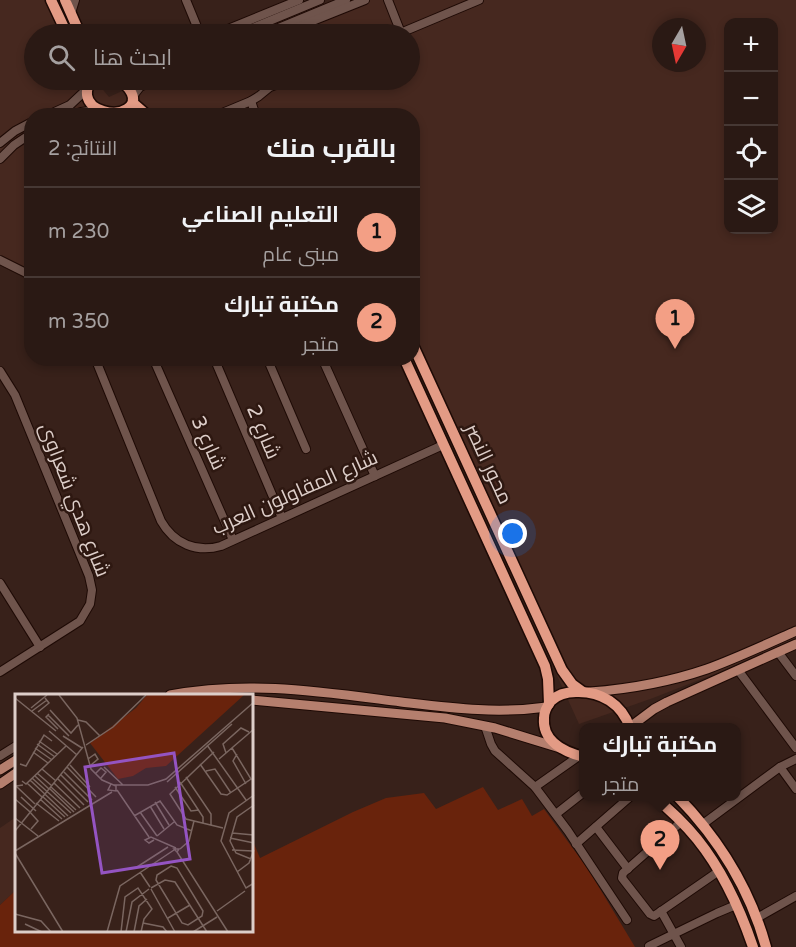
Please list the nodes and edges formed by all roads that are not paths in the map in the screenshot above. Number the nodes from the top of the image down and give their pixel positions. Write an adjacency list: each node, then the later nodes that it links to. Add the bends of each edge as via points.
1 (51, 0): 12 (highway)
2 (66, 0): 11 (highway)
3 (75, 0): 11 (street)
4 (186, 0): 14 (street)
5 (299, 0): 15 (street)
6 (320, 0): 16 (street)
7 (346, 0): 17 (street)
8 (365, 0): 18 (street)
9 (388, 0): 19 (street)
10 (479, 0): 20 (street)
11 (71, 13): 13 (highway)
12 (62, 24)
13 (76, 24)
14 (196, 24)
15 (240, 24)
16 (262, 24)
17 (290, 24)
18 (305, 24)
19 (396, 24)
20 (420, 25)
21 (84, 90): 28 (street)
22 (88, 90): 29 (highway, via 89,102)
23 (130, 90): 26 (highway)
24 (138, 90): 26 (street)
25 (266, 90): 27 (street)
26 (133, 99): 30 (highway); 31 (highway)
27 (250, 101): 32 (street); 33 (street)
28 (63, 108)
29 (101, 108)
30 (126, 108)
31 (141, 108)
32 (234, 108)
33 (253, 108)
34 (24, 126): 36 (street)
35 (24, 138): 37 (street)
36 (0, 143)
37 (0, 159)
38 (0, 260): 39 (street)
39 (24, 272)
40 (420, 359): 62 (highway, محور النصر, via 562,670 572,684)
41 (97, 366): 52 (street, شارع المقاولون العرب, via 164,527 177,540 195,548 215,548)
42 (157, 366): 52 (street, شارع 3)
43 (217, 366): 51 (street, شارع 2)
44 (270, 366): 49 (street)
45 (326, 366): 50 (street)
46 (408, 366): 48 (highway, محور النصر)
47 (0, 371): 56 (street, شارع هدي شعراوى, via 15,395 91,583 90,604 80,621)
48 (443, 445): 50 (street, شارع المقاولون العرب); 66 (highway, محور النصر, via 545,666)
49 (306, 450)
50 (375, 476): 51 (street, شارع المقاولون العرب)
51 (282, 518): 52 (street, شارع المقاولون العرب)
52 (233, 540)
53 (0, 583): 56 (street)
54 (796, 631): 61 (main road, via 724,663)
55 (796, 644): 57 (main road)
56 (40, 647): 59 (street, شارع هدي شعراوى)
57 (778, 652): 58 (main road); 60 (street)
58 (738, 670): 64 (main road); 71 (street)
59 (0, 672)
60 (796, 676)
61 (674, 679): 62 (main road); 64 (main road)
62 (586, 692): 66 (highway, via 562,694); 67 (highway, محور النصر, via 609,699)
63 (178, 694): 66 (main road, via 264,687 426,700 458,709 494,711)
64 (680, 695): 68 (main road)
65 (254, 700): 69 (main road, via 445,718)
66 (548, 706): 72 (highway, محور النصر, via 544,717 546,732)
67 (629, 723)
68 (635, 723)
69 (485, 726): 72 (main road); 82 (street, via 495,751)
70 (15, 747): 74 (street)
71 (796, 748)
72 (565, 750): 73 (highway)
73 (579, 755)
74 (0, 756)
75 (579, 757): 82 (street)
76 (796, 759): 78 (street)
77 (15, 761): 79 (main road)
78 (780, 767): 83 (street); 85 (street)
79 (0, 770)
80 (15, 774): 81 (main road)
81 (0, 784)
82 (535, 787): 90 (street)
83 (796, 789)
84 (579, 796): 90 (street)
85 (741, 796)
86 (625, 801): 93 (street)
87 (659, 801): 91 (highway)
88 (682, 801): 92 (highway)
89 (734, 801): 92 (street)
90 (555, 814): 94 (street)
91 (681, 822): 95 (street); 96 (highway)
92 (703, 824): 100 (highway, via 734,869)
93 (596, 827): 94 (street); 95 (street)
94 (576, 844): 101 (street)
95 (628, 869): 99 (street, via 621,876 650,914)
96 (719, 871): 98 (highway); 99 (street)
97 (796, 896): 100 (street)
98 (736, 905): 102 (street); 105 (highway)
99 (661, 911): 102 (street)
100 (757, 918): 106 (highway)
101 (627, 920)
102 (674, 934): 103 (street); 104 (street)
103 (649, 946)
104 (681, 947)
105 (753, 947)
106 (766, 947)

